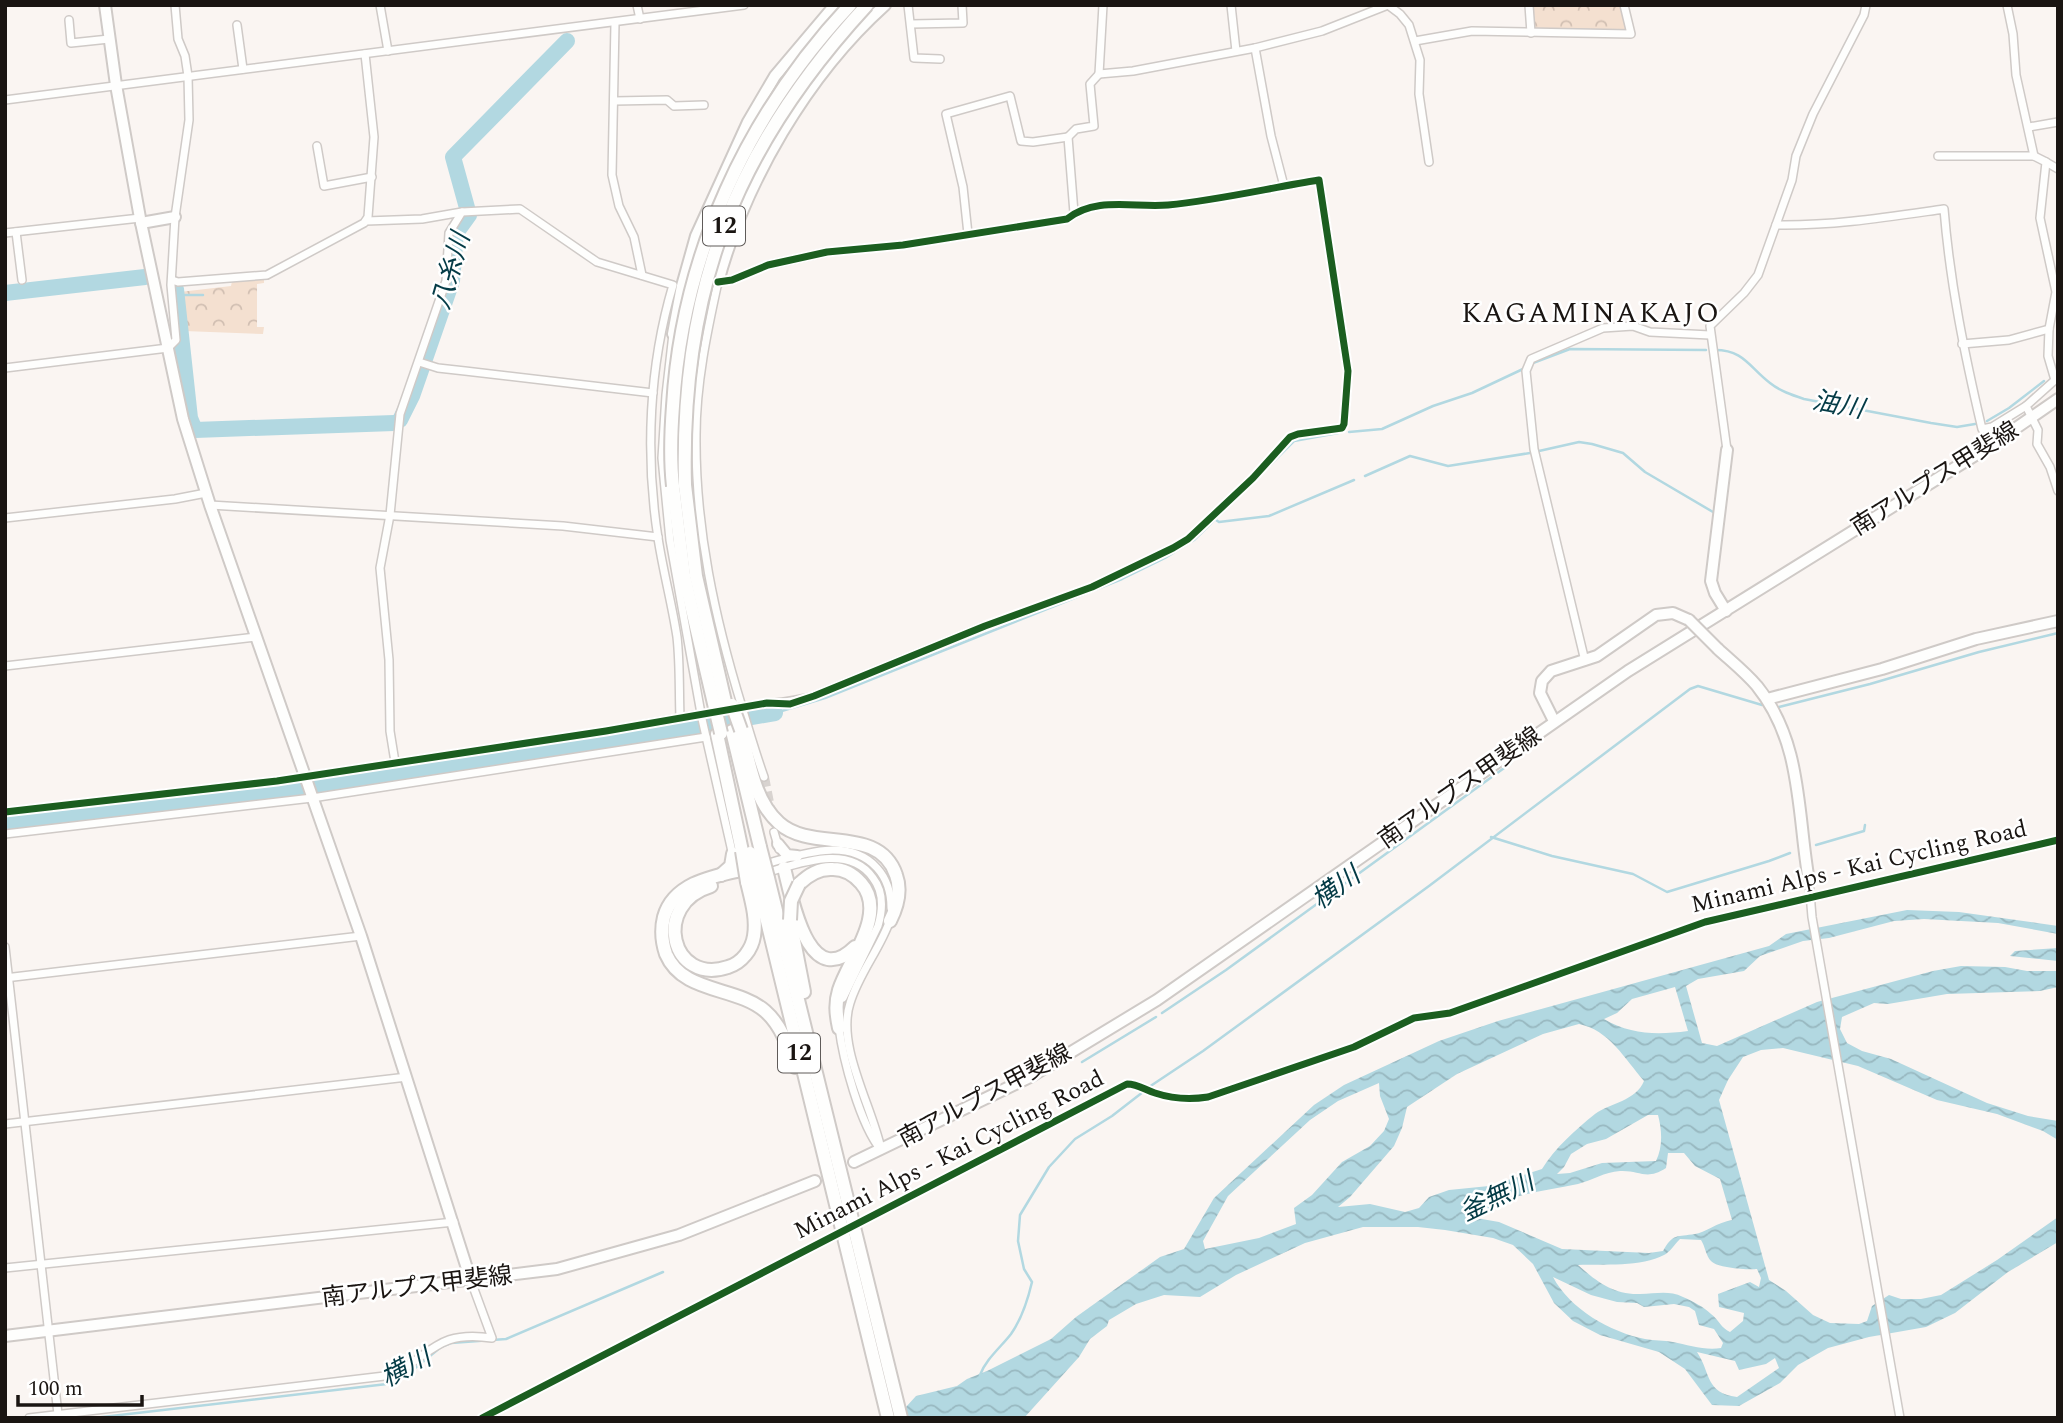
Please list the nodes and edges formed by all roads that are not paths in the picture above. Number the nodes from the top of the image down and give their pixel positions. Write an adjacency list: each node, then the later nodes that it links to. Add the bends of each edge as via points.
1 (105, 5): 25 (street)
2 (175, 5): 34 (street)
3 (380, 5): 28 (street)
4 (637, 5): 19 (street)
5 (744, 5): 17 (street)
6 (850, 5): 79 (highway, 12, bridge, via 775,99 752,135 714,215 679,341 672,421)
7 (867, 5): 79 (highway, 12, bridge, via 786,105 762,143 725,221 692,342)
8 (885, 5): 40 (street, via 839,52)
9 (908, 5): 22 (street)
10 (962, 5): 22 (street, via 962,23)
11 (1103, 5): 33 (street)
12 (1231, 5): 29 (street)
13 (1529, 5): 24 (street)
14 (1624, 5): 24 (street, via 1631,34)
15 (1866, 5): 57 (street, via 1813,114)
16 (2007, 5): 42 (street, via 2016,75)
17 (738, 6): 19 (street)
18 (832, 6): 37 (street)
19 (640, 19): 21 (street)
20 (69, 20): 25 (street, via 71,43)
21 (615, 23): 28 (street); 38 (street)
22 (911, 24): 31 (street, via 914,58)
23 (237, 25): 32 (street)
24 (1531, 33): 26 (street, via 1472,31)
25 (110, 39): 35 (street)
26 (1415, 41): 27 (street, via 1409,25 1388,5 1322,31); 47 (street)
27 (1255, 48): 29 (street); 51 (street)
28 (388, 51): 30 (street)
29 (1236, 51): 33 (street)
30 (365, 54): 32 (street); 50 (street, via 374,137)
31 (940, 59)
32 (243, 69): 34 (street)
33 (1099, 74): 43 (street, via 1090,84 1094,126)
34 (188, 76): 35 (street); 54 (street, via 189,120)
35 (116, 85): 36 (street); 55 (street)
36 (5, 100)
37 (761, 100): 40 (street); 68 (street, via 696,236)
38 (614, 101): 39 (street); 61 (street, via 612,175)
39 (704, 105)
40 (792, 118): 64 (street, via 739,219)
41 (2058, 122): 42 (street)
42 (2029, 127): 46 (street)
43 (1068, 137): 53 (street); 60 (street, via 1021,141 1010,96 946,114 963,187)
44 (317, 146): 50 (street, via 324,186)
45 (1938, 156): 46 (street)
46 (2034, 156): 48 (street)
47 (1429, 162)
48 (2046, 162): 49 (street); 66 (street, via 2040,218)
49 (2058, 169)
50 (372, 177): 56 (street)
51 (1284, 186): 53 (street, via 1165,206 1111,204); 93 (street, via 1319,180 1348,371 1342,428 1290,437 1188,539 1120,575 814,696 790,704 767,702)
52 (462, 212): 56 (street); 61 (street, via 520,209 597,262); 72 (street, via 449,233 446,281)
53 (1074, 213): 60 (street, via 1068,219)
54 (175, 217): 55 (street); 63 (street)
55 (141, 220): 58 (street); 65 (street)
56 (366, 221): 63 (street, via 267,275)
57 (1776, 225): 69 (street, via 1758,275 1710,326); 70 (street, via 1861,221 1944,209)
58 (16, 232): 59 (street); 62 (street)
59 (5, 233)
60 (968, 234): 64 (street, via 804,256)
61 (642, 275): 74 (street, via 673,285 664,313)
62 (22, 281)
63 (172, 282): 65 (street); 71 (street, via 176,340)
64 (718, 282): 93 (street, via 706,332 695,433)
65 (155, 288): 71 (street)
66 (2055, 307): 67 (street)
67 (2049, 329): 70 (street, via 2009,340); 76 (street, via 2048,356 2055,380)
68 (673, 334): 93 (street, via 662,458 670,540)
69 (1710, 335): 78 (street); 90 (street, via 1650,332 1633,326 1603,328 1531,359 1526,371 1534,449)
70 (1962, 344): 76 (street, via 1982,429)
71 (168, 348): 73 (street); 81 (street, via 183,419)
72 (422, 363): 74 (street); 83 (street, via 400,414)
73 (5, 368)
74 (653, 393): 85 (street, via 652,484)
75 (2058, 399): 77 (street, 南アルプス甲斐線)
76 (2026, 406): 77 (street)
77 (2032, 418): 80 (street, via 2038,430 2037,444); 86 (street, 南アルプス甲斐線)
78 (1727, 450): 86 (street, via 1711,581)
79 (679, 486): 89 (highway, 12)
80 (2058, 491)
81 (206, 492): 82 (street); 84 (street)
82 (210, 505): 83 (street); 88 (street)
83 (390, 515): 85 (street); 97 (street, via 380,575)
84 (5, 518)
85 (658, 537): 94 (street, via 677,638)
86 (1727, 611): 95 (street, 南アルプス甲斐線)
87 (2058, 621): 92 (street, via 1976,639)
88 (256, 637): 91 (street); 99 (street)
89 (708, 659): 93 (highway); 93 (highway)
90 (1585, 661): 92 (street, bridge, via 1656,615 1673,613 1689,620 1746,673); 95 (street, via 1557,668 1542,681 1541,700)
91 (5, 666)
92 (1766, 699): 109 (street, via 1795,770)
93 (722, 710): 94 (street); 96 (highway, bridge); 96 (highway, 12, bridge)
94 (680, 717): 97 (street)
95 (1554, 721): 119 (street, 南アルプス甲斐線, via 1153,1002 1030,1077)
96 (724, 732): 98 (street); 99 (street); 104 (highway); 104 (highway, 12); 110 (highway, via 770,814 786,829 806,837 868,846 884,855 899,889)
97 (395, 762): 99 (street)
98 (764, 778)
99 (309, 787): 100 (street); 102 (street); 111 (street)
100 (5, 812)
101 (774, 832): 103 (street)
102 (5, 834)
103 (778, 844): 105 (street, via 787,855); 106 (street)
104 (746, 850): 107 (highway); 108 (highway, bridge); 108 (highway, 12, bridge)
105 (797, 856): 106 (street); 110 (street, via 842,850 867,859 888,887)
106 (783, 864): 108 (street); 112 (highway, via 804,933 817,956 841,958); 115 (street, via 844,859 867,870 878,886 882,905 878,926 844,993)
107 (720, 875): 108 (highway); 123 (highway, via 692,885 674,898 664,918 664,949 681,974 758,1006 780,1029)
108 (751, 878): 108 (highway, via 705,887 682,904 674,932 678,949 691,963 707,970 726,968 748,952 755,925); 123 (highway, 12)
109 (1809, 881): 133 (street)
110 (890, 922): 119 (street, via 852,995 846,1018 851,1052)
111 (361, 936): 114 (street); 116 (street)
112 (860, 942): 115 (highway, via 838,993); 123 (highway, bridge, via 871,911 859,880 843,870 810,874 791,901 790,920)
113 (5, 947): 114 (street)
114 (7, 977): 117 (street)
115 (839, 1028): 119 (street, via 866,1129)
116 (407, 1077): 117 (street); 122 (street)
117 (26, 1121): 118 (street); 124 (street)
118 (5, 1124)
119 (881, 1150): 120 (street, 南アルプス甲斐線)
120 (855, 1163)
121 (815, 1181): 126 (street, 南アルプス甲斐線, via 679,1235 614,1254 557,1269)
122 (454, 1222): 124 (street); 126 (street)
123 (846, 1222): 131 (highway, 12); 132 (highway, 12)
124 (42, 1264): 125 (street); 127 (street)
125 (5, 1268)
126 (471, 1281): 127 (street, 南アルプス甲斐線); 129 (street, via 492,1338 452,1338 393,1376)
127 (49, 1331): 128 (street, 南アルプス甲斐線); 129 (street)
128 (5, 1336)
129 (58, 1414): 130 (street)
130 (29, 1418)
131 (888, 1418)
132 (901, 1418)
133 (1900, 1418)

